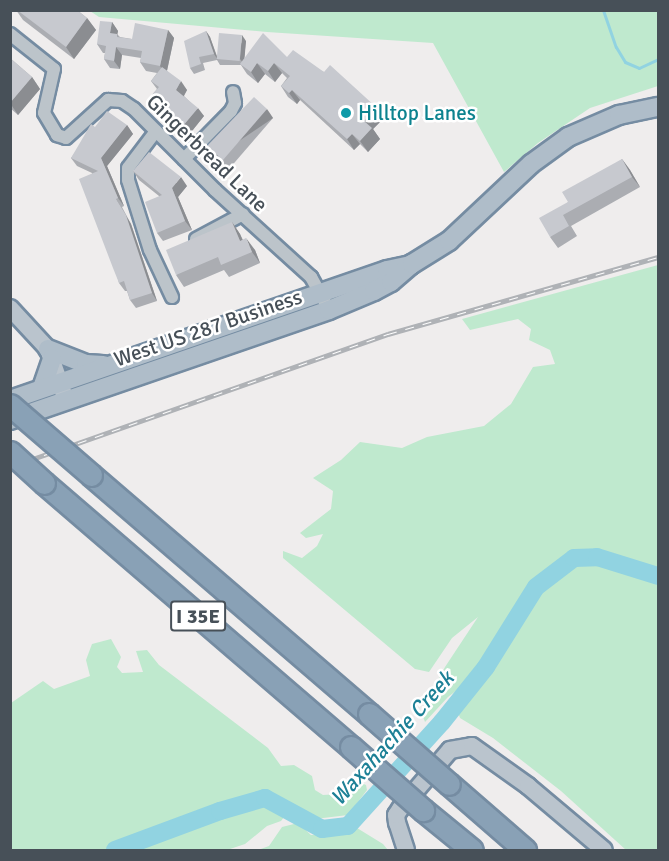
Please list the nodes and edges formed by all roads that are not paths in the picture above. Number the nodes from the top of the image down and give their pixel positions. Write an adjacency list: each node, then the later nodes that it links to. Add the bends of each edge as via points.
1 (10, 34): 4 (street, Gingerbread Lane, via 54,69 44,113 62,138 108,100 116,99 134,109)
2 (233, 92): 5 (street, via 235,103 231,111)
3 (658, 107): 11 (main road, West US 287 Business, via 619,115 568,137 531,164 449,241 412,264 387,270)
4 (156, 131): 5 (street, Gingerbread Lane); 8 (street, via 128,168 128,180)
5 (184, 159): 6 (street, Gingerbread Lane)
6 (243, 214): 7 (street); 11 (street, Gingerbread Lane, via 311,277)
7 (188, 244)
8 (150, 250): 9 (street, via 158,258); 10 (street)
9 (166, 256)
10 (172, 297)
11 (326, 302): 14 (main road, West US 287 Business); 18 (main road, West US 287 Business)
12 (10, 308): 13 (main road)
13 (50, 354): 14 (main road, via 86,364); 15 (main road); 16 (main road)
14 (114, 364): 15 (main road, West US 287 Business)
15 (61, 382): 16 (main road, West US 287 Business); 18 (main road)
16 (42, 388): 17 (main road, West US 287 Business)
17 (10, 400)
18 (66, 400): 20 (main road, West US 287 Business)
19 (10, 405): 24 (highway, I 35E, bridge)
20 (10, 420)
21 (10, 452): 23 (highway, I 35E, bridge)
22 (406, 850): 25 (main road, via 396,815 450,750 472,746 528,786)
23 (472, 850)
24 (525, 850)
25 (604, 850)

